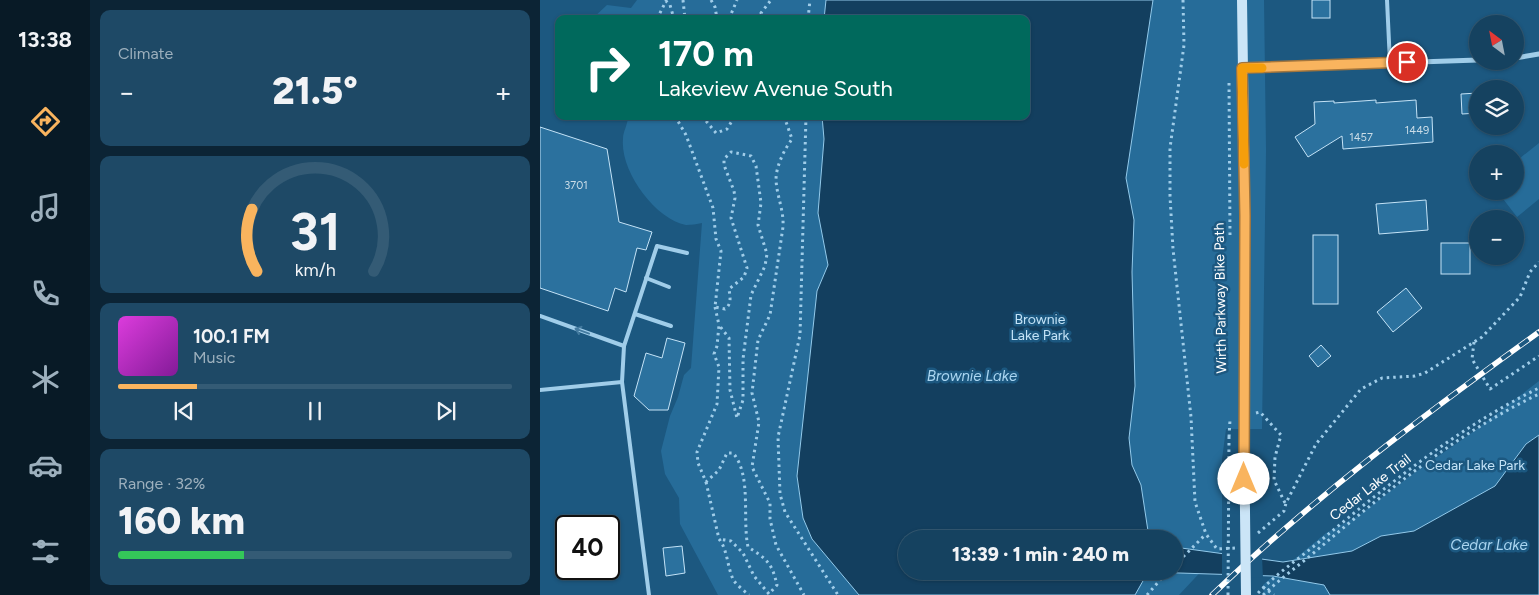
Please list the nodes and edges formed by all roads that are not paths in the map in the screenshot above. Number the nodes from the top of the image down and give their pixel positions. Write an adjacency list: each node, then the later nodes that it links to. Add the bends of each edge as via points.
1 (1242, 0): 7 (street)
2 (1387, 0): 6 (lane)
3 (1539, 54): 4 (street)
4 (1524, 56)
5 (1469, 60): 6 (street)
6 (1390, 63): 7 (street)
7 (1242, 68): 18 (street, bridge)
8 (687, 253): 9 (lane, via 657,246)
9 (646, 278): 10 (lane); 11 (lane)
10 (670, 287)
11 (634, 314): 13 (lane); 14 (lane)
12 (540, 316): 14 (lane, one-way to 12)
13 (671, 326)
14 (624, 346): 15 (lane)
15 (622, 382): 16 (lane); 17 (lane)
16 (540, 390)
17 (649, 595)
18 (1246, 595)

